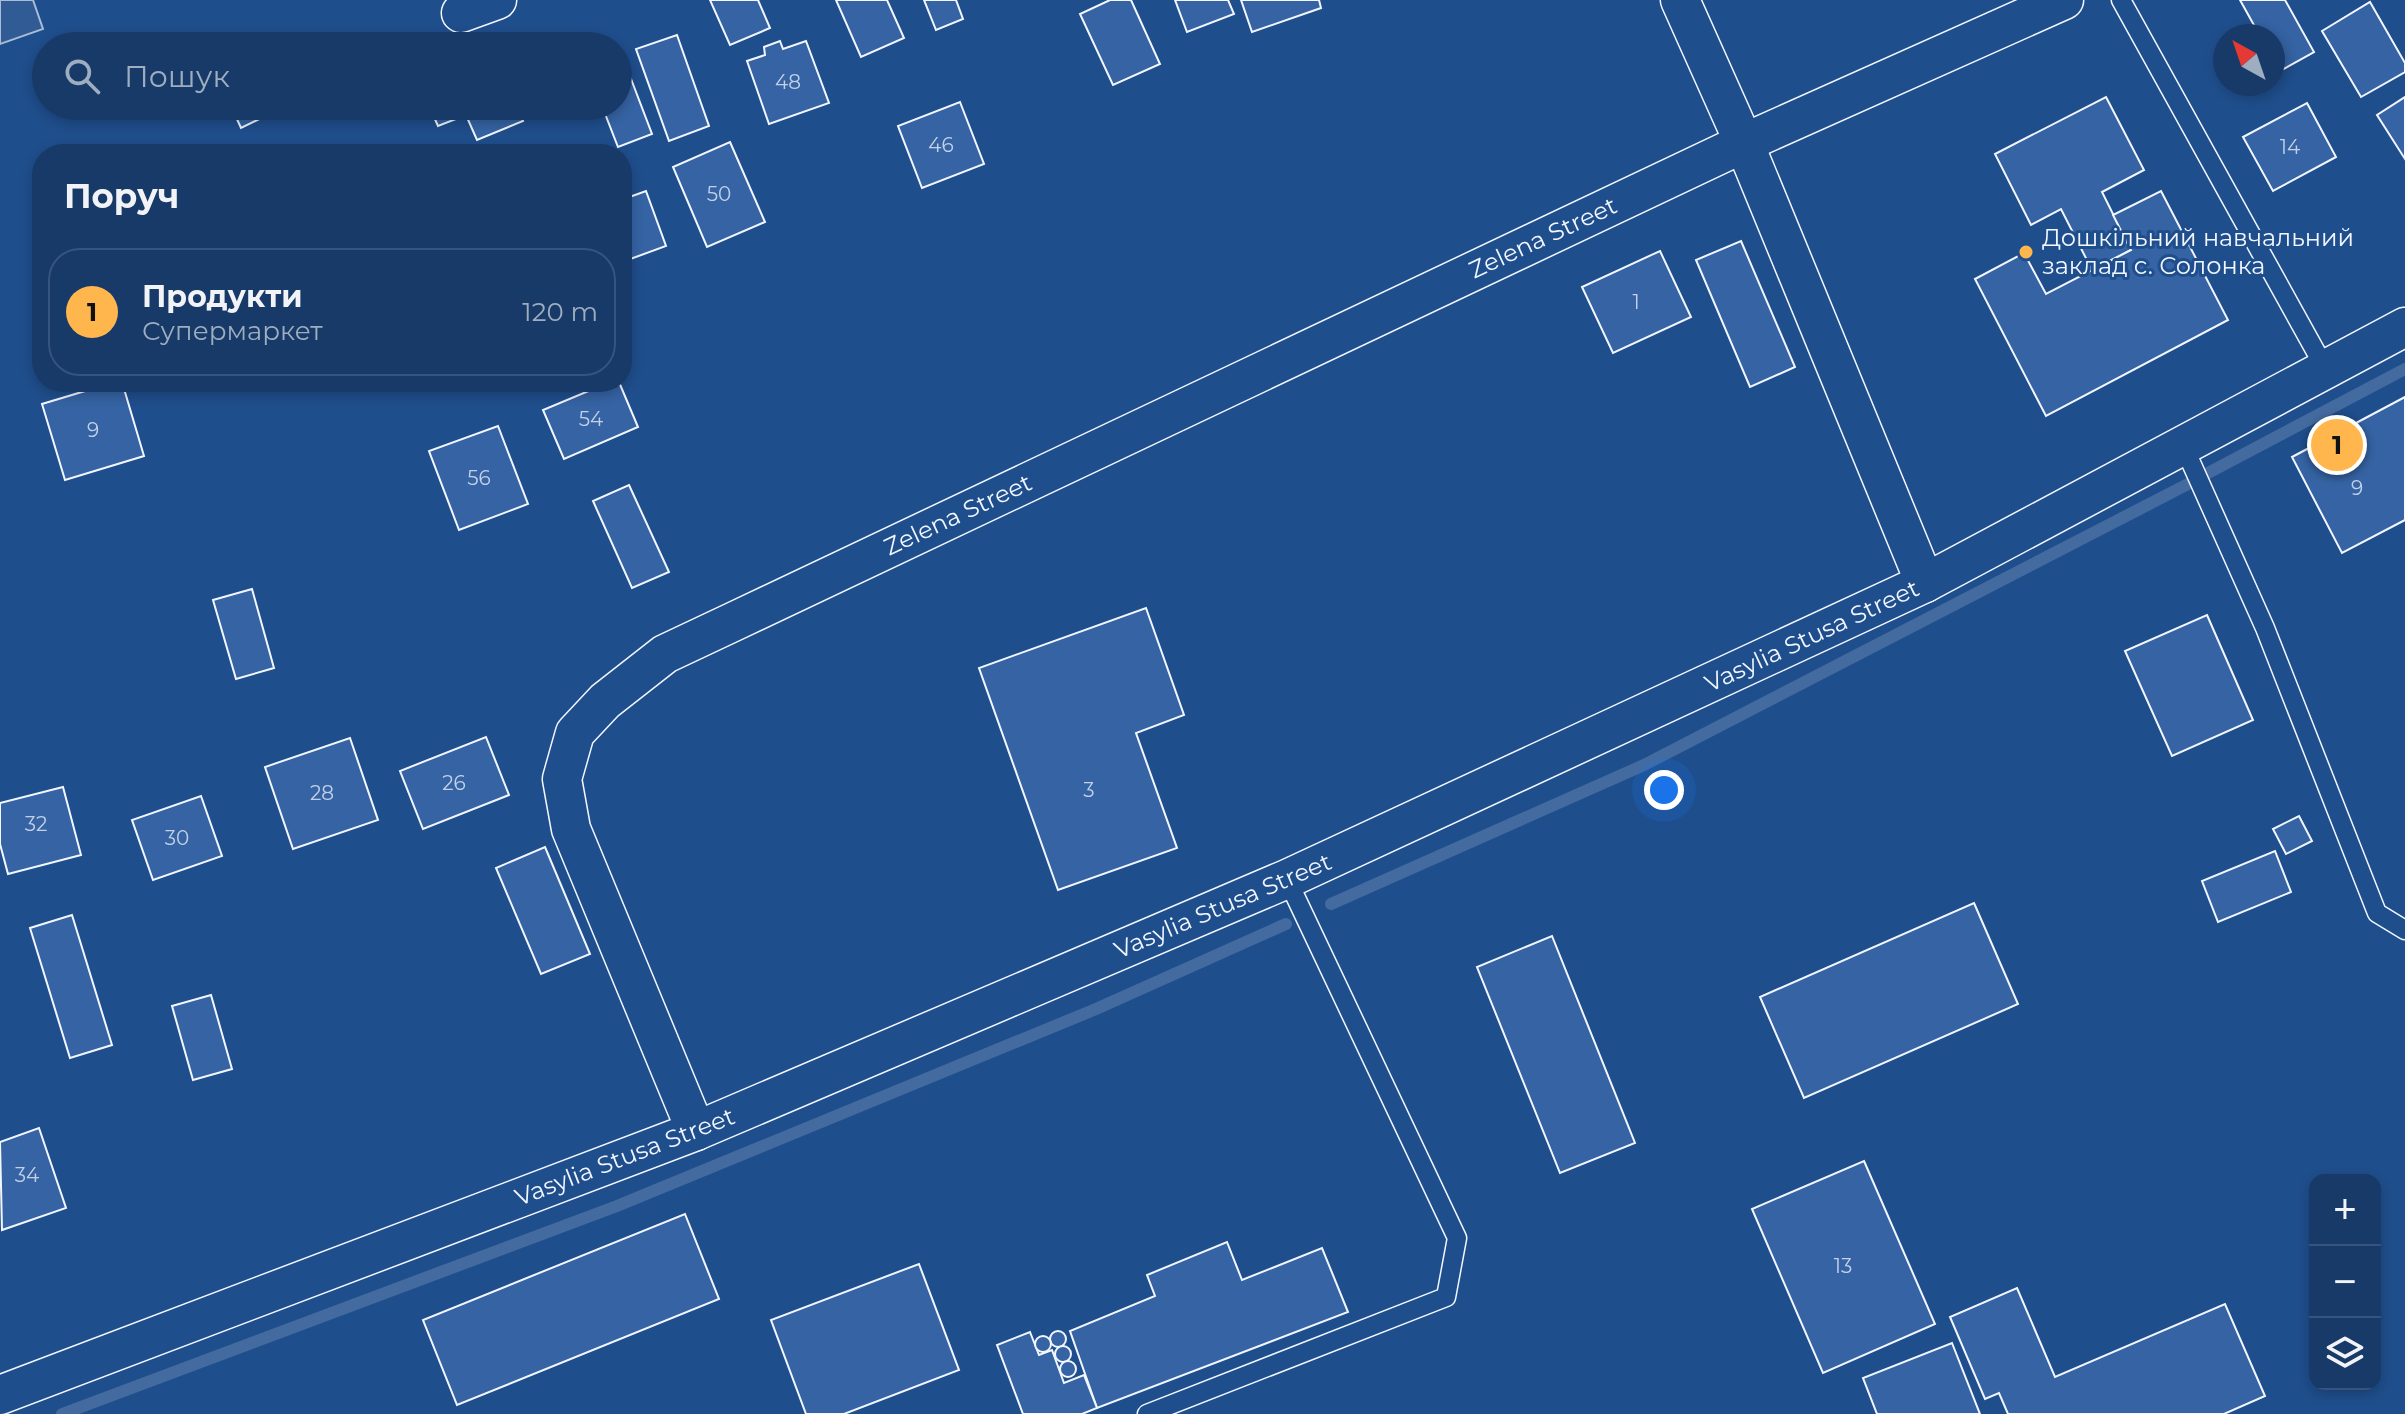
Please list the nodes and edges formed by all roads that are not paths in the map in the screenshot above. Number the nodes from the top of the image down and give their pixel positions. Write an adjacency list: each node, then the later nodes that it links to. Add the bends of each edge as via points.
1 (497, 0): 5 (street)
2 (1680, 0): 6 (street)
3 (2064, 0): 6 (street, Zelena Street)
4 (2121, 0): 8 (lane)
5 (461, 13)
6 (1744, 143): 10 (street); 13 (street, Zelena Street, via 665,654 605,701 575,733 562,779 571,829)
7 (2405, 327): 8 (street, Vasylia Stusa Street)
8 (2326, 370): 9 (street, Vasylia Stusa Street)
9 (2184, 447): 10 (street, Vasylia Stusa Street); 12 (lane, via 2265,628 2377,913)
10 (1925, 583): 11 (street, Vasylia Stusa Street)
11 (1287, 879): 13 (street, Vasylia Stusa Street); 15 (lane, via 1457,1238 1446,1297)
12 (2405, 930)
13 (696, 1131): 14 (street, Vasylia Stusa Street)
14 (0, 1395)
15 (1147, 1414)

